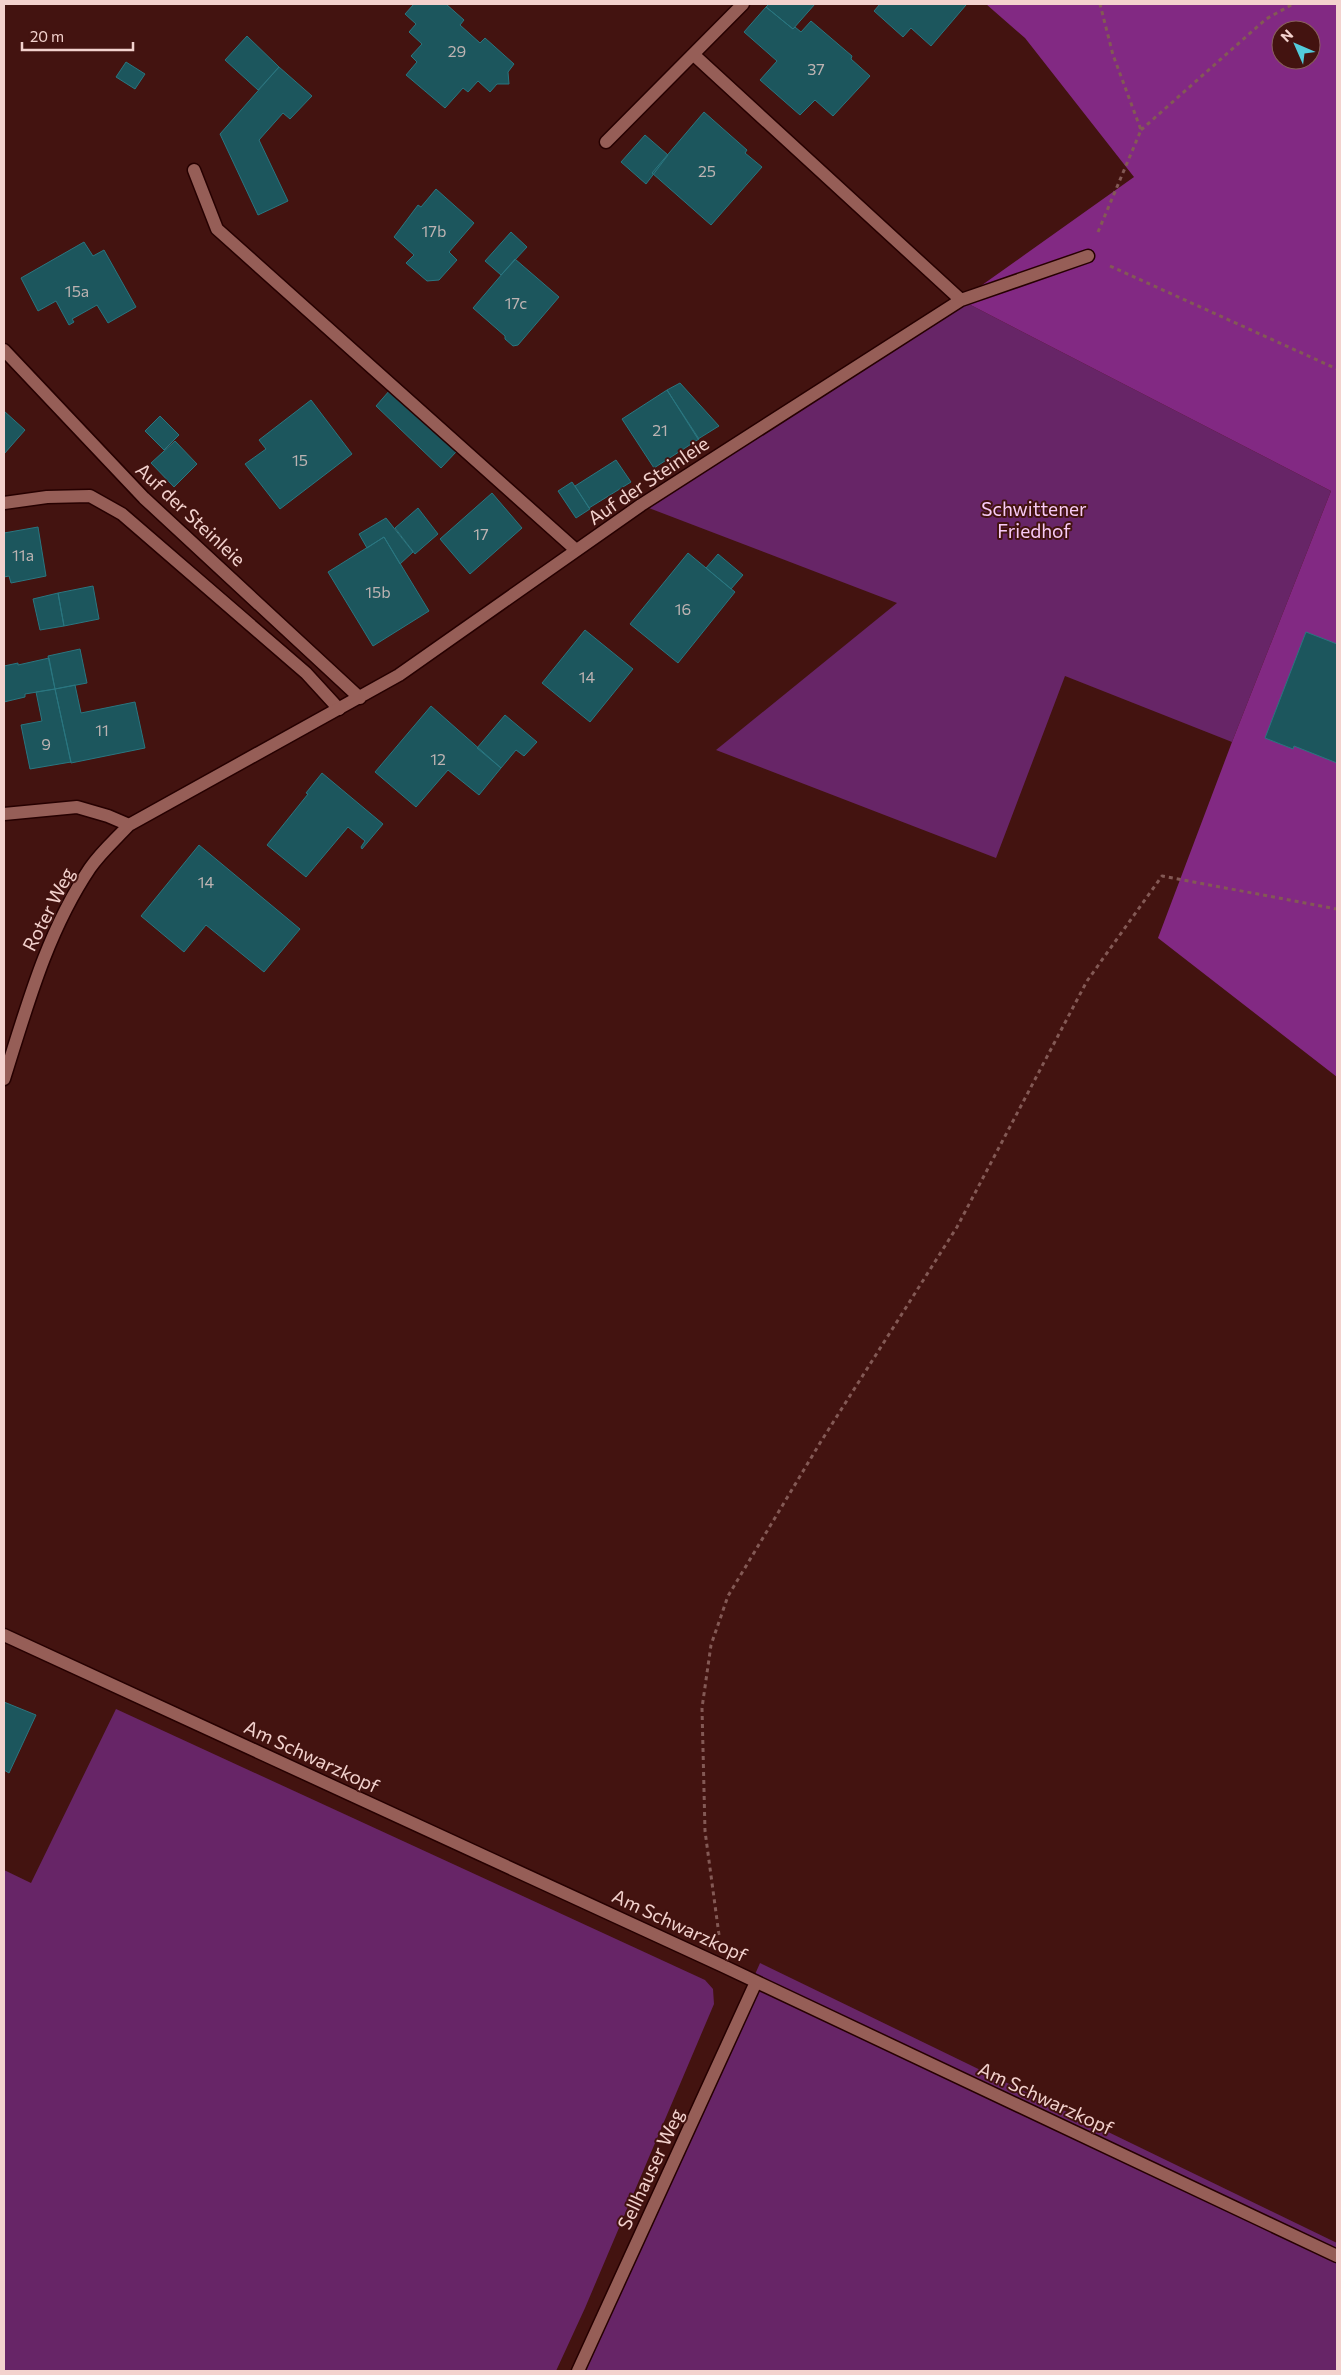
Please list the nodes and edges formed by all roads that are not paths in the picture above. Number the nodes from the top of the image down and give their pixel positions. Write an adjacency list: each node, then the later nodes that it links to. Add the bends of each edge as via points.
1 (743, 4): 2 (street)
2 (694, 55): 3 (street); 6 (street)
3 (606, 142)
4 (194, 170): 9 (street, via 218,229)
5 (1088, 256): 6 (street, Auf der Steinleie)
6 (961, 300): 9 (street, Auf der Steinleie)
7 (4, 350): 10 (street, Auf der Steinleie, via 144,498)
8 (4, 503): 11 (street, via 90,496 122,514 306,673)
9 (576, 550): 10 (street, Auf der Steinleie, via 399,675)
10 (360, 698): 11 (street, Auf der Steinleie)
11 (339, 709): 13 (street, Auf der Steinleie)
12 (4, 814): 13 (street, via 77,807)
13 (128, 825): 14 (street, Roter Weg, via 91,866 65,911 37,972)
14 (4, 1079)
15 (4, 1635): 16 (street, Am Schwarzkopf)
16 (756, 1982): 17 (street, Am Schwarzkopf); 18 (street, Sellhauser Weg)
17 (1337, 2256)
18 (578, 2371)

